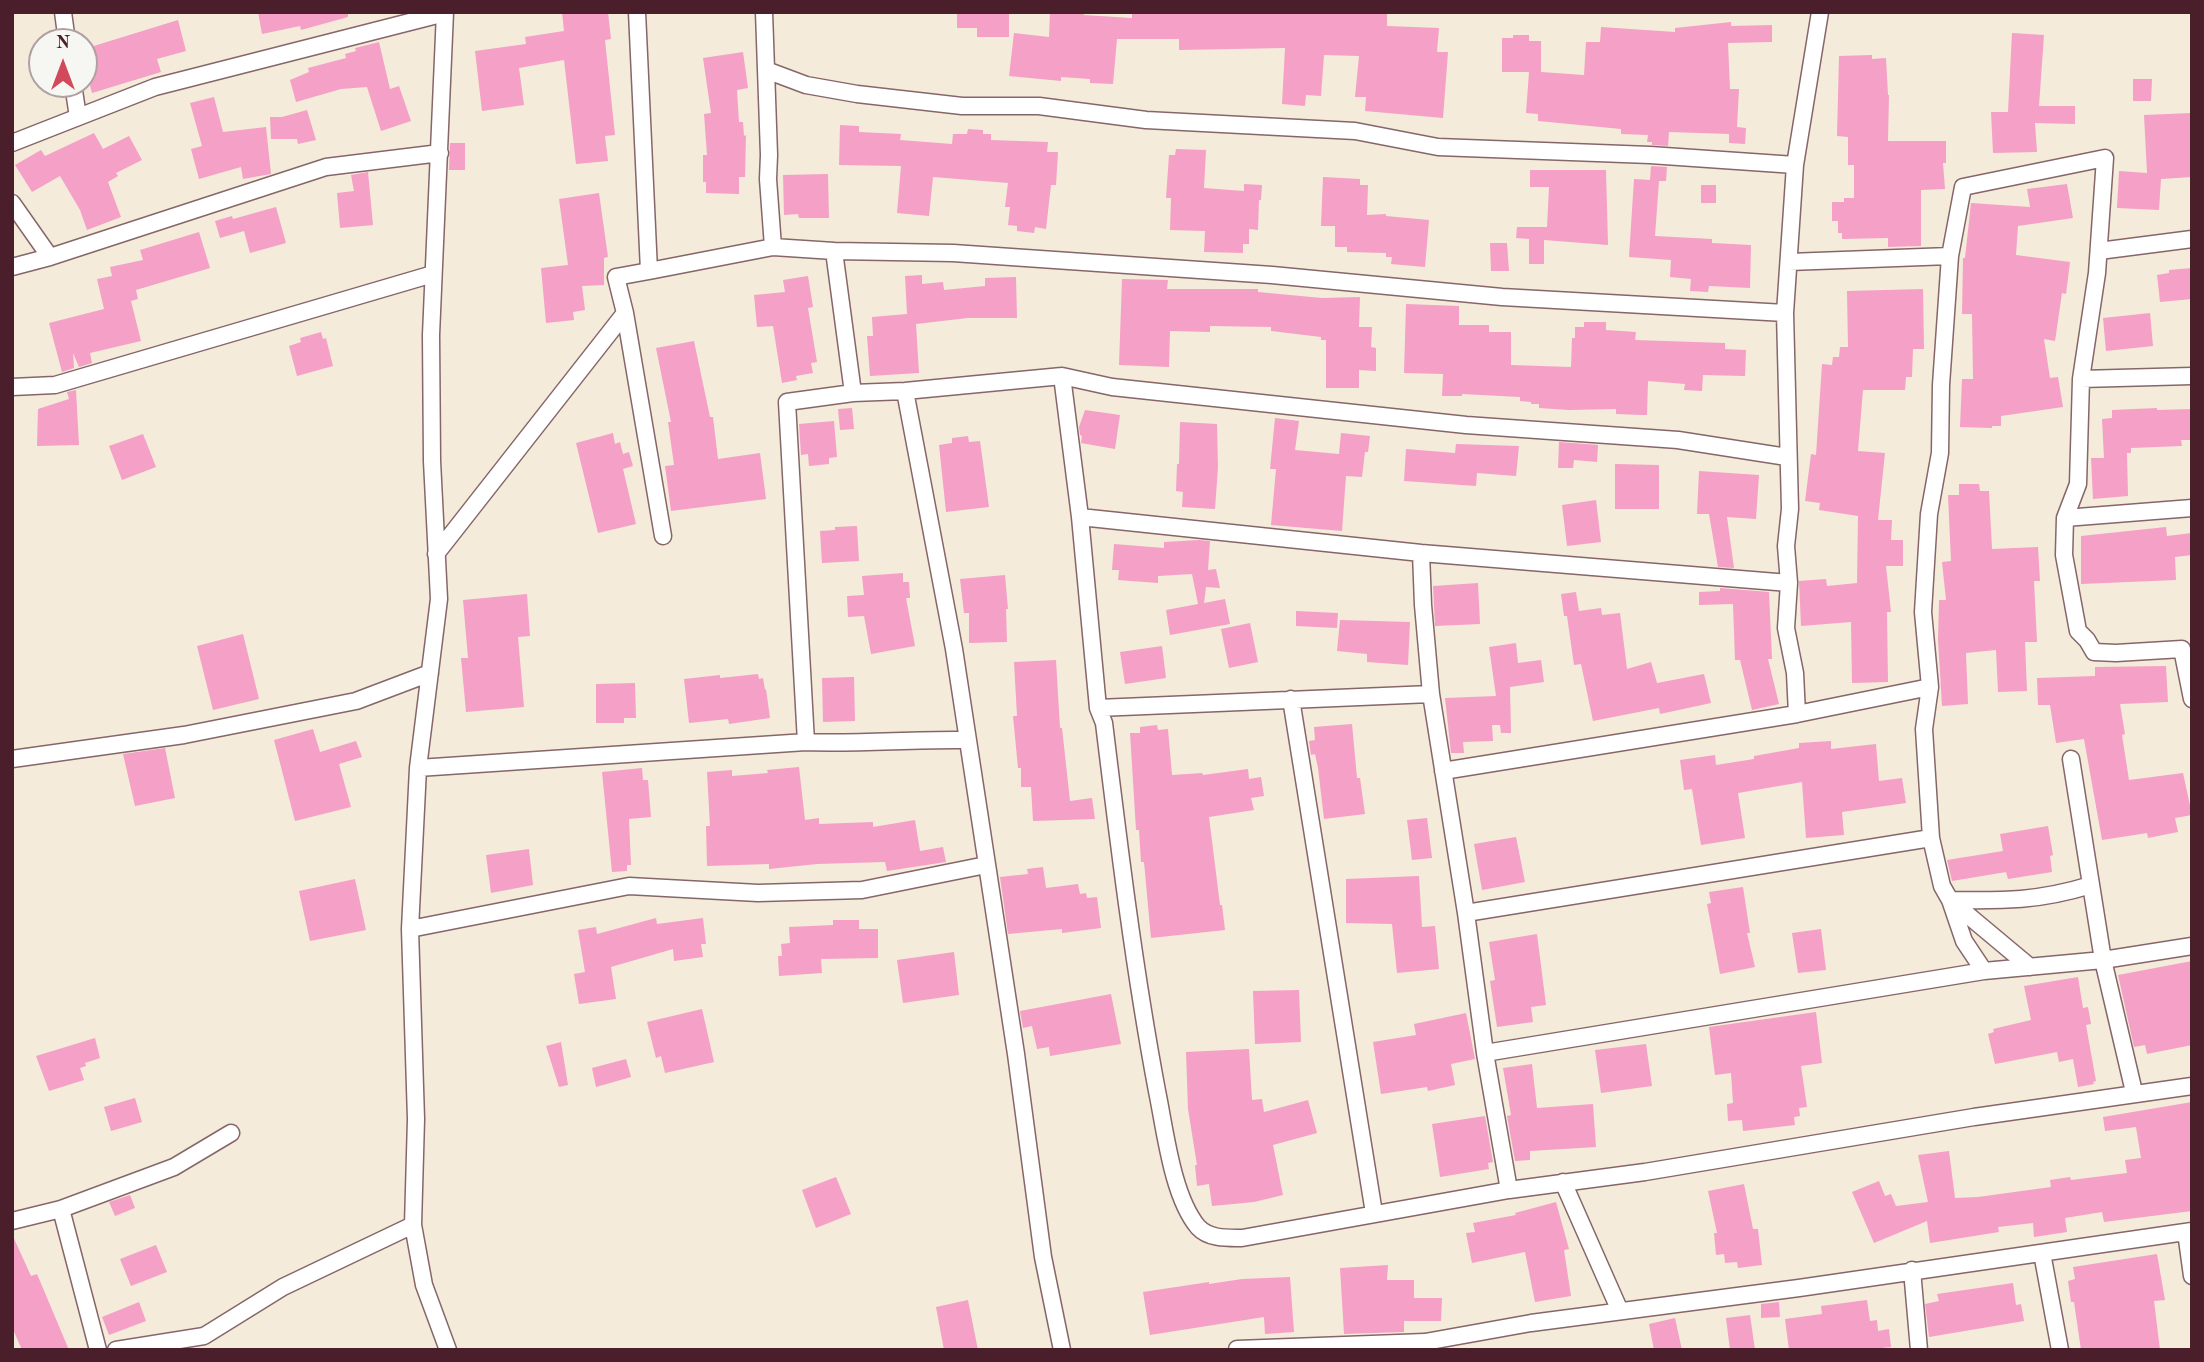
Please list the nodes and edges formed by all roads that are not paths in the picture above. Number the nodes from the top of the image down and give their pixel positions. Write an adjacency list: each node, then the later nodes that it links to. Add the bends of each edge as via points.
1 (637, 12): 21 (street)
2 (764, 12): 6 (street)
3 (1810, 12): 5 (street)
4 (445, 13): 8 (street, via 155,87); 10 (street)
5 (1820, 13): 11 (street)
6 (766, 70): 11 (street, via 806,85 962,106 1040,106 1146,120 1355,131 1438,147); 14 (street)
7 (75, 98): 8 (street)
8 (78, 117): 9 (street)
9 (12, 144)
10 (440, 153): 18 (street, via 326,167); 22 (street)
11 (1795, 164): 19 (street)
12 (12, 203): 18 (street)
13 (2192, 239): 16 (street)
14 (773, 247): 15 (street); 21 (street)
15 (834, 251): 24 (street, via 967,254 1272,275 1502,297); 30 (street)
16 (2099, 251): 17 (street, via 2105,158 1963,187); 27 (street)
17 (1950, 256): 19 (street); 41 (street, via 1940,453 1929,514 1923,612)
18 (50, 257): 20 (street)
19 (1789, 261): 24 (street)
20 (12, 267)
21 (649, 271): 23 (street, via 616,277)
22 (433, 274): 28 (street, via 55,386); 37 (street)
23 (625, 313): 35 (street); 37 (street)
24 (1785, 313): 31 (street)
25 (1062, 376): 29 (street); 31 (street, via 1112,387 1466,425 1678,440); 33 (street)
26 (2192, 376): 27 (street)
27 (2081, 379): 34 (street, via 2078,484)
28 (12, 387)
29 (905, 391): 30 (street); 47 (street)
30 (853, 393): 48 (street, via 787,402)
31 (1787, 457): 38 (street)
32 (2192, 508): 34 (street)
33 (1080, 517): 36 (street); 45 (street)
34 (2065, 518): 39 (street, via 2064,555 2078,631 2094,652)
35 (663, 536)
36 (1422, 553): 38 (street); 42 (street)
37 (436, 554): 40 (street, via 439,599)
38 (1789, 583): 46 (street, via 1786,628)
39 (2187, 648): 44 (street)
40 (430, 673): 49 (street, via 356,701 184,735); 51 (street)
41 (1930, 687): 46 (street); 53 (street, via 1924,729)
42 (1431, 694): 43 (street); 52 (street)
43 (1291, 699): 45 (street); 70 (street)
44 (2192, 699)
45 (1098, 708): 70 (street, via 1104,723 1140,997 1170,1159 1185,1207 1199,1229 1217,1238 1242,1238)
46 (1797, 714): 52 (street)
47 (968, 740): 48 (street); 54 (street)
48 (806, 742): 51 (street)
49 (12, 759)
50 (2071, 759): 55 (street)
51 (418, 768): 58 (street)
52 (1443, 771): 57 (street)
53 (1931, 838): 56 (street, via 1942,886); 57 (street)
54 (986, 865): 58 (street, via 862,890 758,893 629,886); 82 (street, via 1043,1257)
55 (2091, 885): 56 (street, via 2014,901); 60 (street)
56 (1950, 900): 61 (street); 62 (street, via 1964,941)
57 (1466, 913): 63 (street)
58 (410, 929): 72 (street, via 416,1119)
59 (2192, 946): 60 (street)
60 (2103, 960): 61 (street); 65 (street)
61 (2030, 967): 62 (street)
62 (1984, 971): 63 (street)
63 (1485, 1053): 68 (street)
64 (2192, 1086): 65 (street)
65 (2134, 1092): 67 (street)
66 (231, 1133): 69 (street, via 174,1167)
67 (1563, 1182): 68 (street); 77 (street)
68 (1509, 1190): 70 (street)
69 (61, 1209): 71 (street); 79 (street)
70 (1374, 1213)
71 (12, 1221)
72 (413, 1225): 80 (street, via 283,1287 204,1336); 81 (street, via 424,1285)
73 (2189, 1231): 74 (street); 76 (street)
74 (2042, 1253): 75 (street); 84 (street)
75 (1912, 1270): 77 (street); 83 (street)
76 (2192, 1276)
77 (1620, 1311): 78 (street, via 1425,1342)
78 (1237, 1349)
79 (97, 1350)
80 (116, 1350)
81 (448, 1350)
82 (1062, 1350)
83 (1919, 1350)
84 (2060, 1350)

